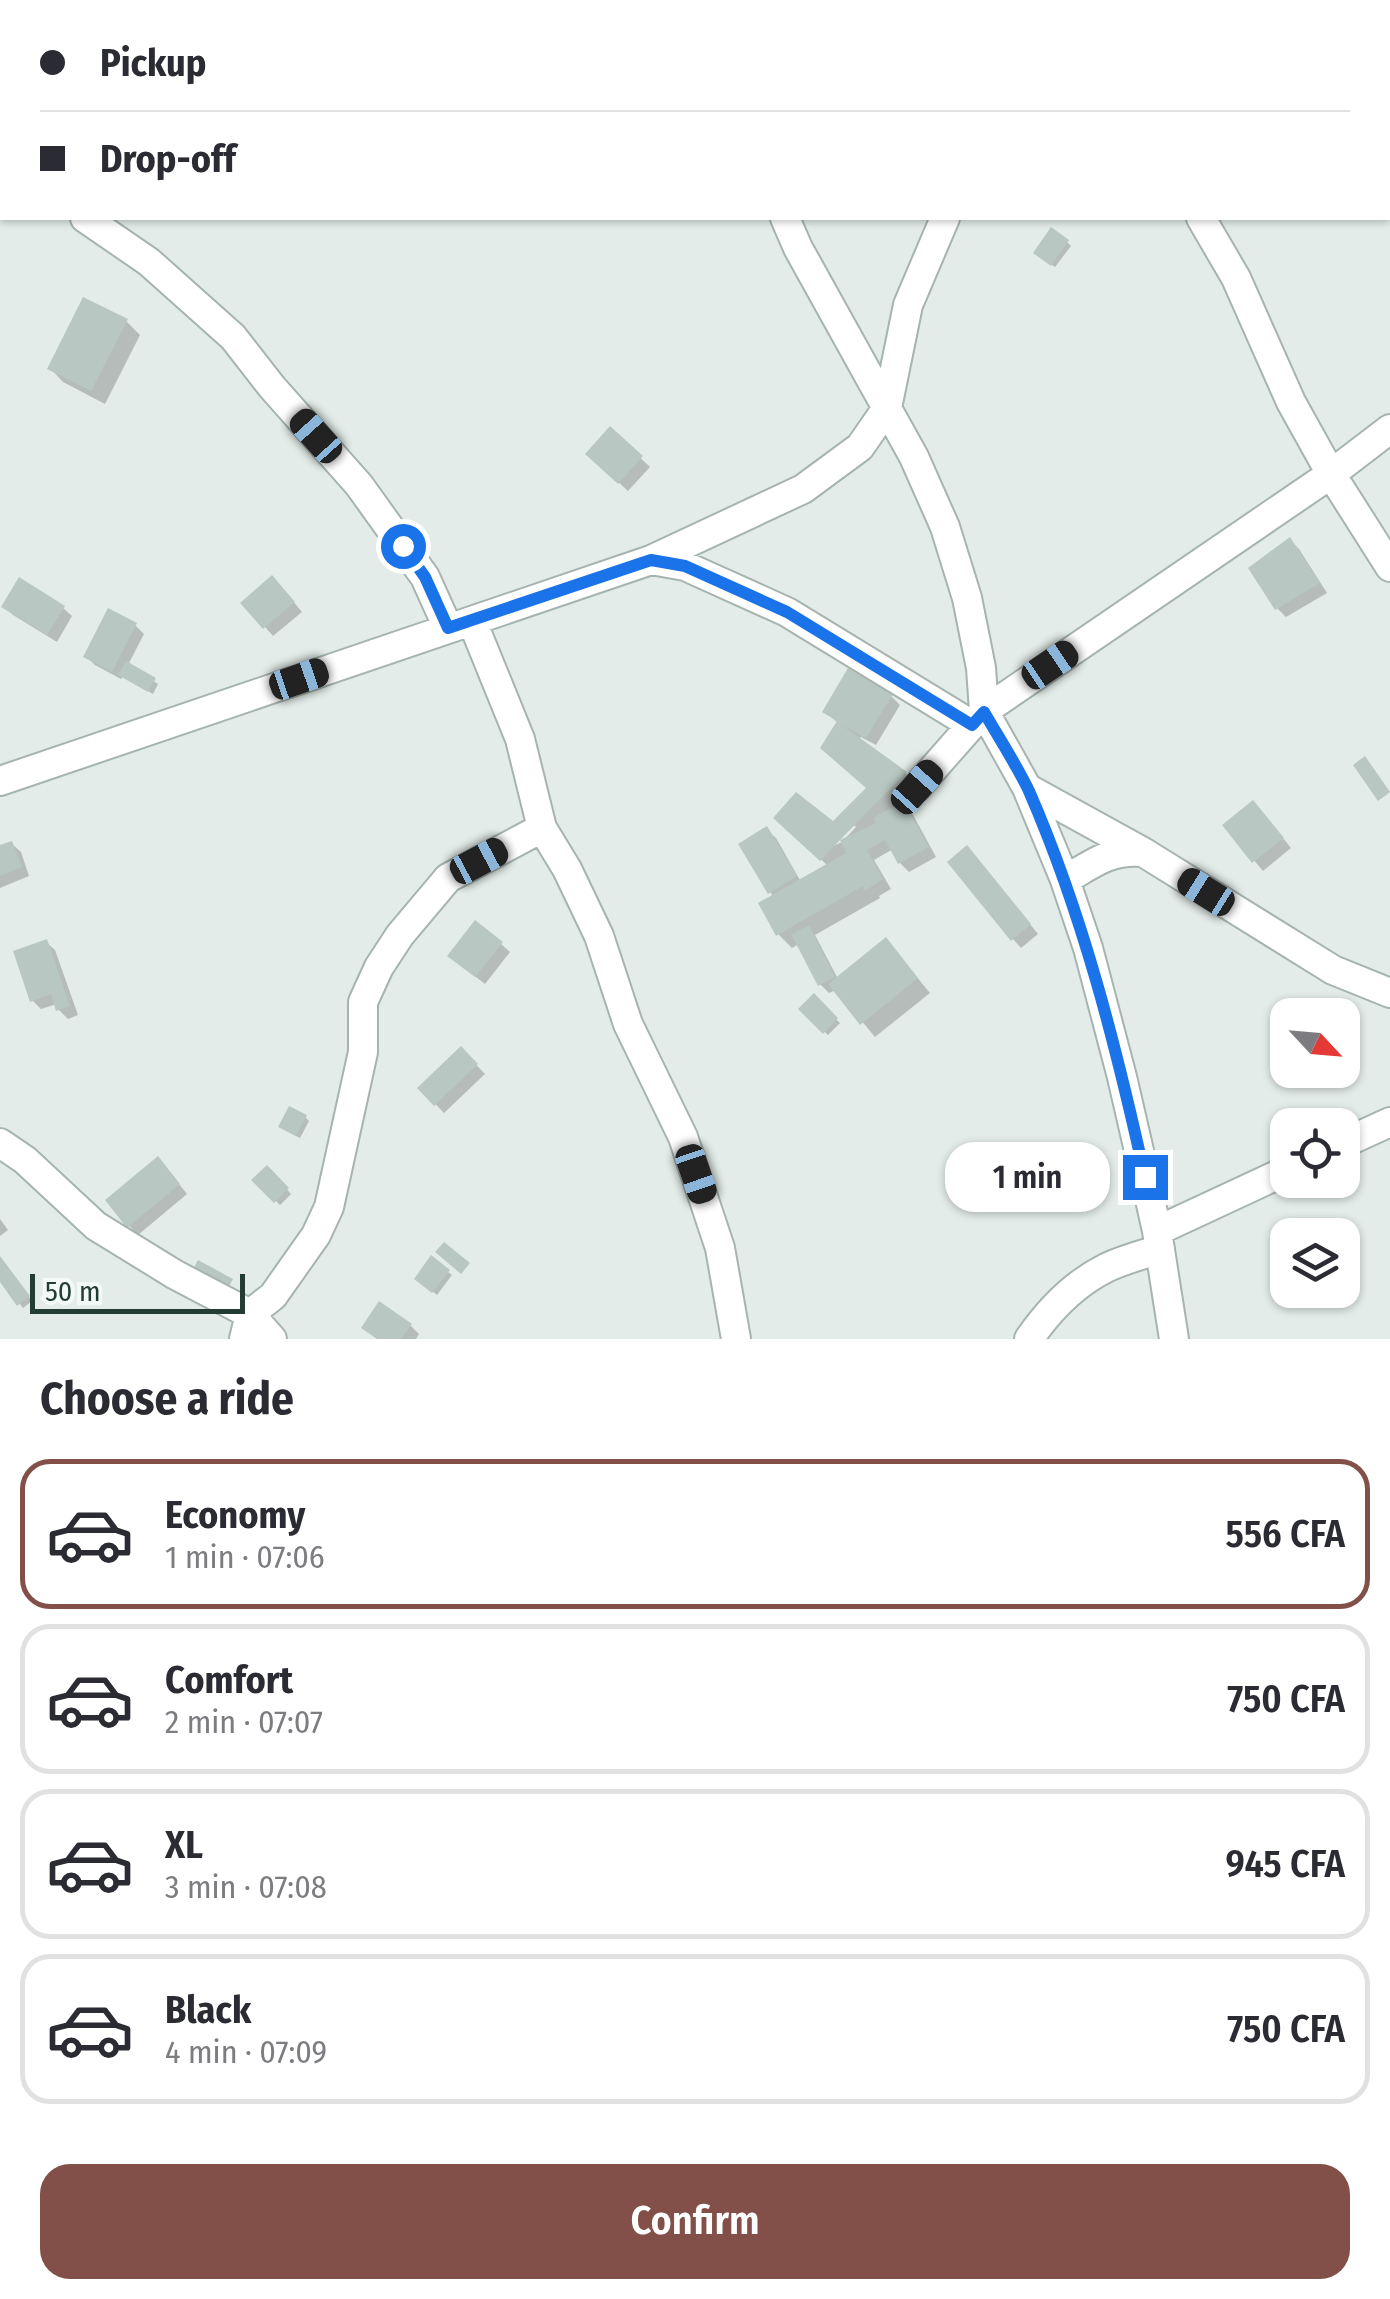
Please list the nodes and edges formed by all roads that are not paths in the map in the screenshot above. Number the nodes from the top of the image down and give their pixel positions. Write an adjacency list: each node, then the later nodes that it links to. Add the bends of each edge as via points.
1 (88, 220): 10 (street, via 149,262 233,337 359,485)
2 (785, 220): 5 (street)
3 (944, 220): 5 (street, via 908,306)
4 (1202, 220): 7 (street)
5 (887, 408): 8 (street, via 860,447 803,489); 11 (street, via 944,526 971,616 982,668)
6 (1390, 429): 7 (street)
7 (1331, 474): 9 (street); 11 (street)
8 (651, 560): 10 (street); 11 (street, via 685,566 787,612)
9 (1390, 567)
10 (460, 624): 12 (street); 15 (street, via 520,739)
11 (978, 718): 13 (street); 14 (street)
12 (0, 781)
13 (917, 787)
14 (1027, 788): 16 (street); 17 (street)
15 (542, 828): 24 (street, via 448,878 379,967 363,1002 363,1052 329,1207 316,1235); 26 (street, via 599,936 628,1024 683,1137 720,1248)
16 (1144, 852): 17 (street, via 1106,857); 18 (street, via 1332,970)
17 (1064, 880): 23 (street, via 1118,1059)
18 (1390, 993)
19 (1390, 1122): 20 (street)
20 (1360, 1136)
21 (0, 1144): 24 (street, via 96,1226)
22 (1270, 1180): 23 (street)
23 (1158, 1240): 27 (street, via 1078,1285); 28 (street)
24 (247, 1326): 25 (street)
25 (272, 1339)
26 (736, 1339)
27 (1028, 1339)
28 (1174, 1339)

